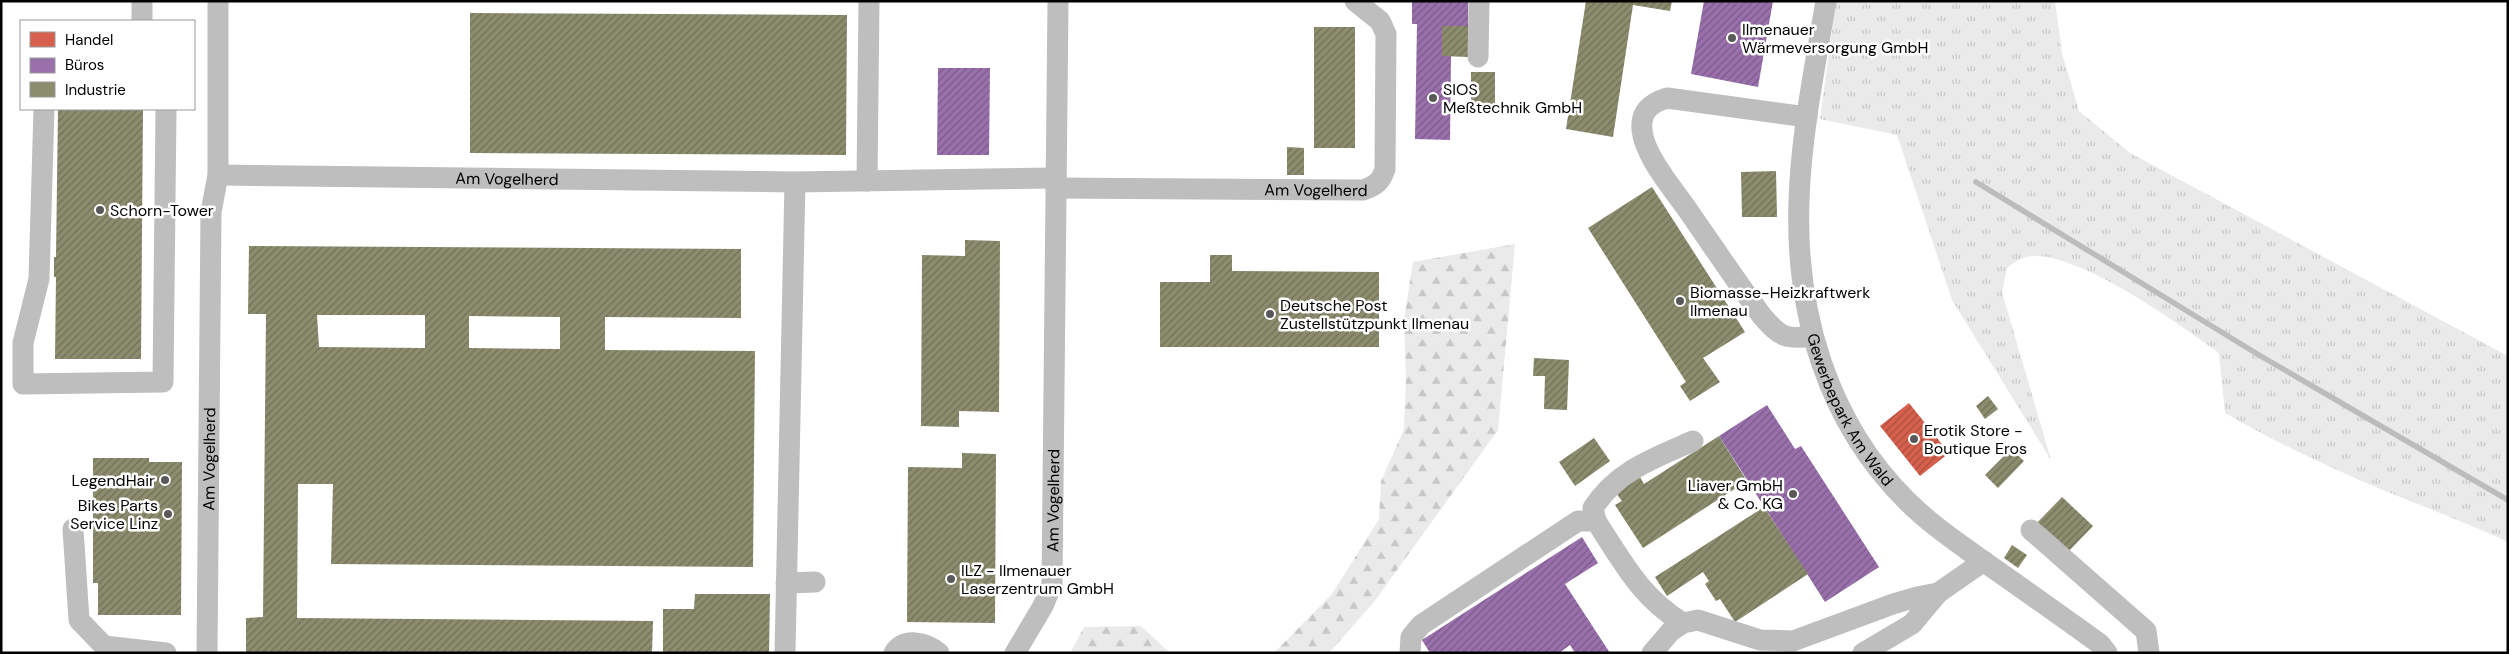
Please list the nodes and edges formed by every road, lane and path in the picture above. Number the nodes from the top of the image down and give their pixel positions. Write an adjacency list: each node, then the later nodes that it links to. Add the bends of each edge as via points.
1 (142, 1): 8 (street)
2 (218, 1): 13 (street, Am Vogelherd)
3 (869, 1): 14 (street)
4 (1058, 1): 16 (street, Am Vogelherd)
5 (1355, 1): 16 (street, Am Vogelherd, via 1380,21 1386,34 1385,169 1382,179 1374,186 1363,190)
6 (1479, 1): 9 (street)
7 (1826, 1): 12 (street, Gewerbepark Am Wald)
8 (142, 20)
9 (1478, 57)
10 (44, 110): 11 (street, via 39,279 23,343 23,384 163,382)
11 (166, 110)
12 (1807, 117): 17 (street, Gewerbepark Am Wald, via 1799,201 1800,265); 17 (street, via 1667,98 1647,108 1642,129 1644,142 1660,169 1762,316 1780,335 1796,338)
13 (218, 175): 15 (street, Am Vogelherd); 28 (street, Am Vogelherd, via 211,212)
14 (867, 181): 15 (street, Am Vogelherd); 16 (street, Am Vogelherd)
15 (795, 182): 24 (street)
16 (1056, 183): 32 (street, Am Vogelherd, via 1052,584)
17 (1813, 336): 22 (street, Gewerbepark Am Wald, via 1828,385 1865,452 1907,501)
18 (1693, 441): 19 (street, via 1637,465 1614,483 1594,508)
19 (1596, 521): 26 (street, via 1642,591 1662,610); 33 (street, via 1578,521 1421,625 1411,637)
20 (73, 529): 27 (street, via 79,620 104,646)
21 (2031, 530): 37 (street, via 2146,631)
22 (1984, 561): 25 (street); 36 (street, Gewerbepark Am Wald, via 2100,644)
23 (815, 582): 24 (street)
24 (786, 583): 29 (street)
25 (1938, 593): 26 (street, via 1893,604 1793,641 1760,640 1698,620); 35 (street, via 1912,624)
26 (1683, 623): 34 (street, via 1671,631)
27 (166, 653)
28 (207, 653)
29 (785, 653)
30 (894, 653): 31 (street, via 898,647 908,643 926,645)
31 (938, 653)
32 (1015, 653)
33 (1410, 653)
34 (1652, 653)
35 (1863, 653)
36 (2107, 653)
37 (2149, 653)

